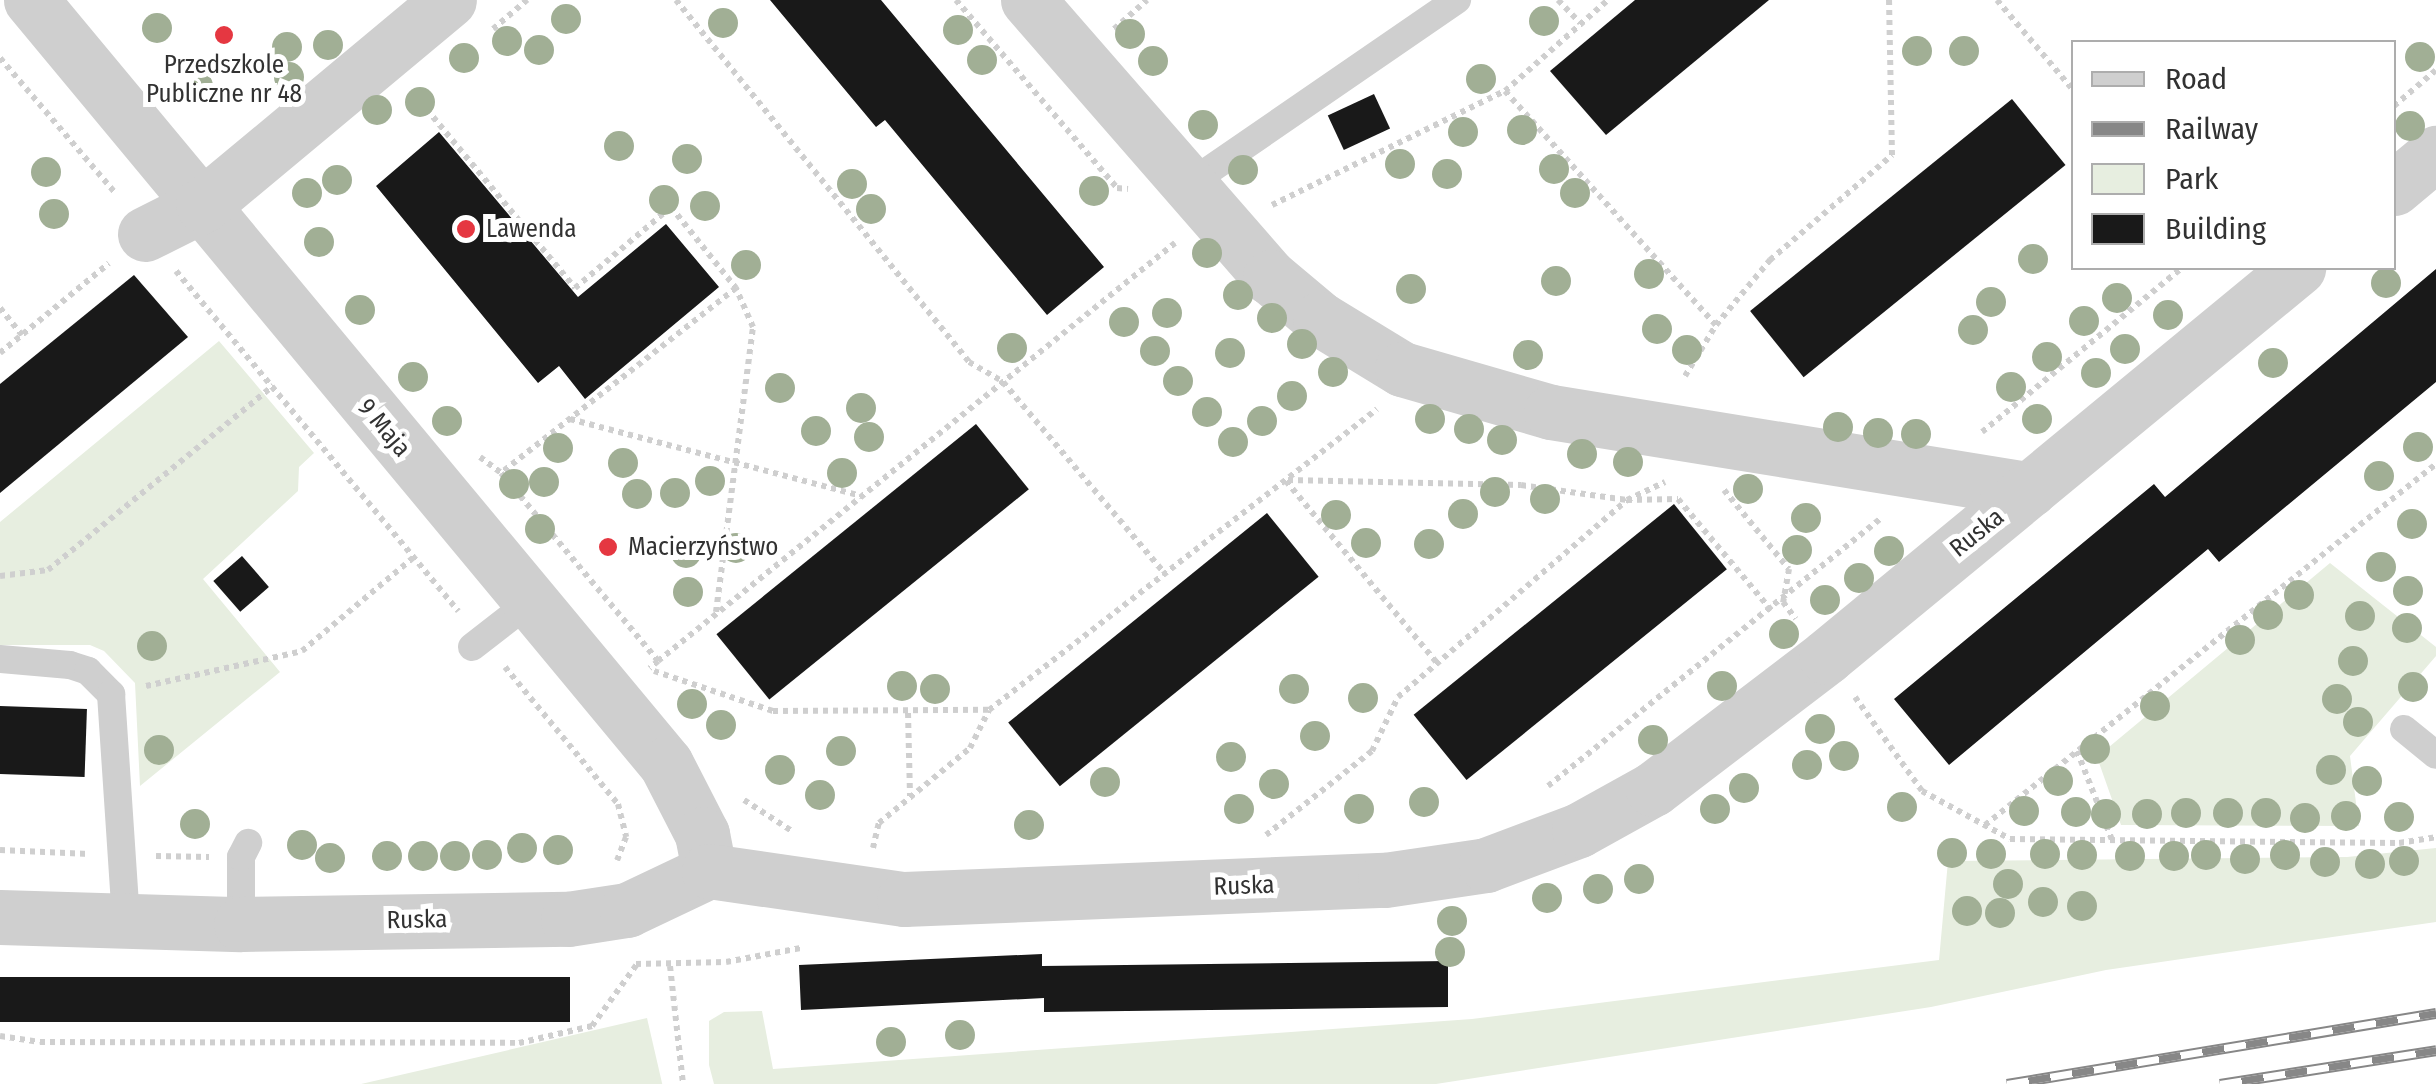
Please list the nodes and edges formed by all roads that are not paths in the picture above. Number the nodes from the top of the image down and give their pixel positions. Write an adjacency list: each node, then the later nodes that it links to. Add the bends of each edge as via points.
1 (31, 0): 7 (street, 9 Maja)
2 (448, 0): 7 (street)
3 (1028, 0): 8 (street)
4 (1457, 0): 8 (lane)
5 (2436, 153): 6 (street)
6 (2396, 186)
7 (204, 205): 9 (street); 12 (street, 9 Maja)
8 (1184, 211): 11 (street, via 1320,319 1374,354 1439,383 1551,412)
9 (144, 234)
10 (2296, 270): 11 (street, Ruska)
11 (2030, 490): 18 (street, Ruska, via 1826,657 1619,811 1486,864 1386,880 904,899)
12 (531, 601): 13 (lane); 18 (street, 9 Maja, via 666,764 702,834)
13 (477, 644)
14 (0, 660): 20 (lane, via 70,664 111,694)
15 (2404, 729): 16 (lane)
16 (2436, 755)
17 (244, 850): 21 (lane)
18 (709, 871): 21 (street, Ruska, via 598,917)
19 (0, 917): 20 (street, Ruska)
20 (126, 920): 21 (street, Ruska)
21 (241, 924)

